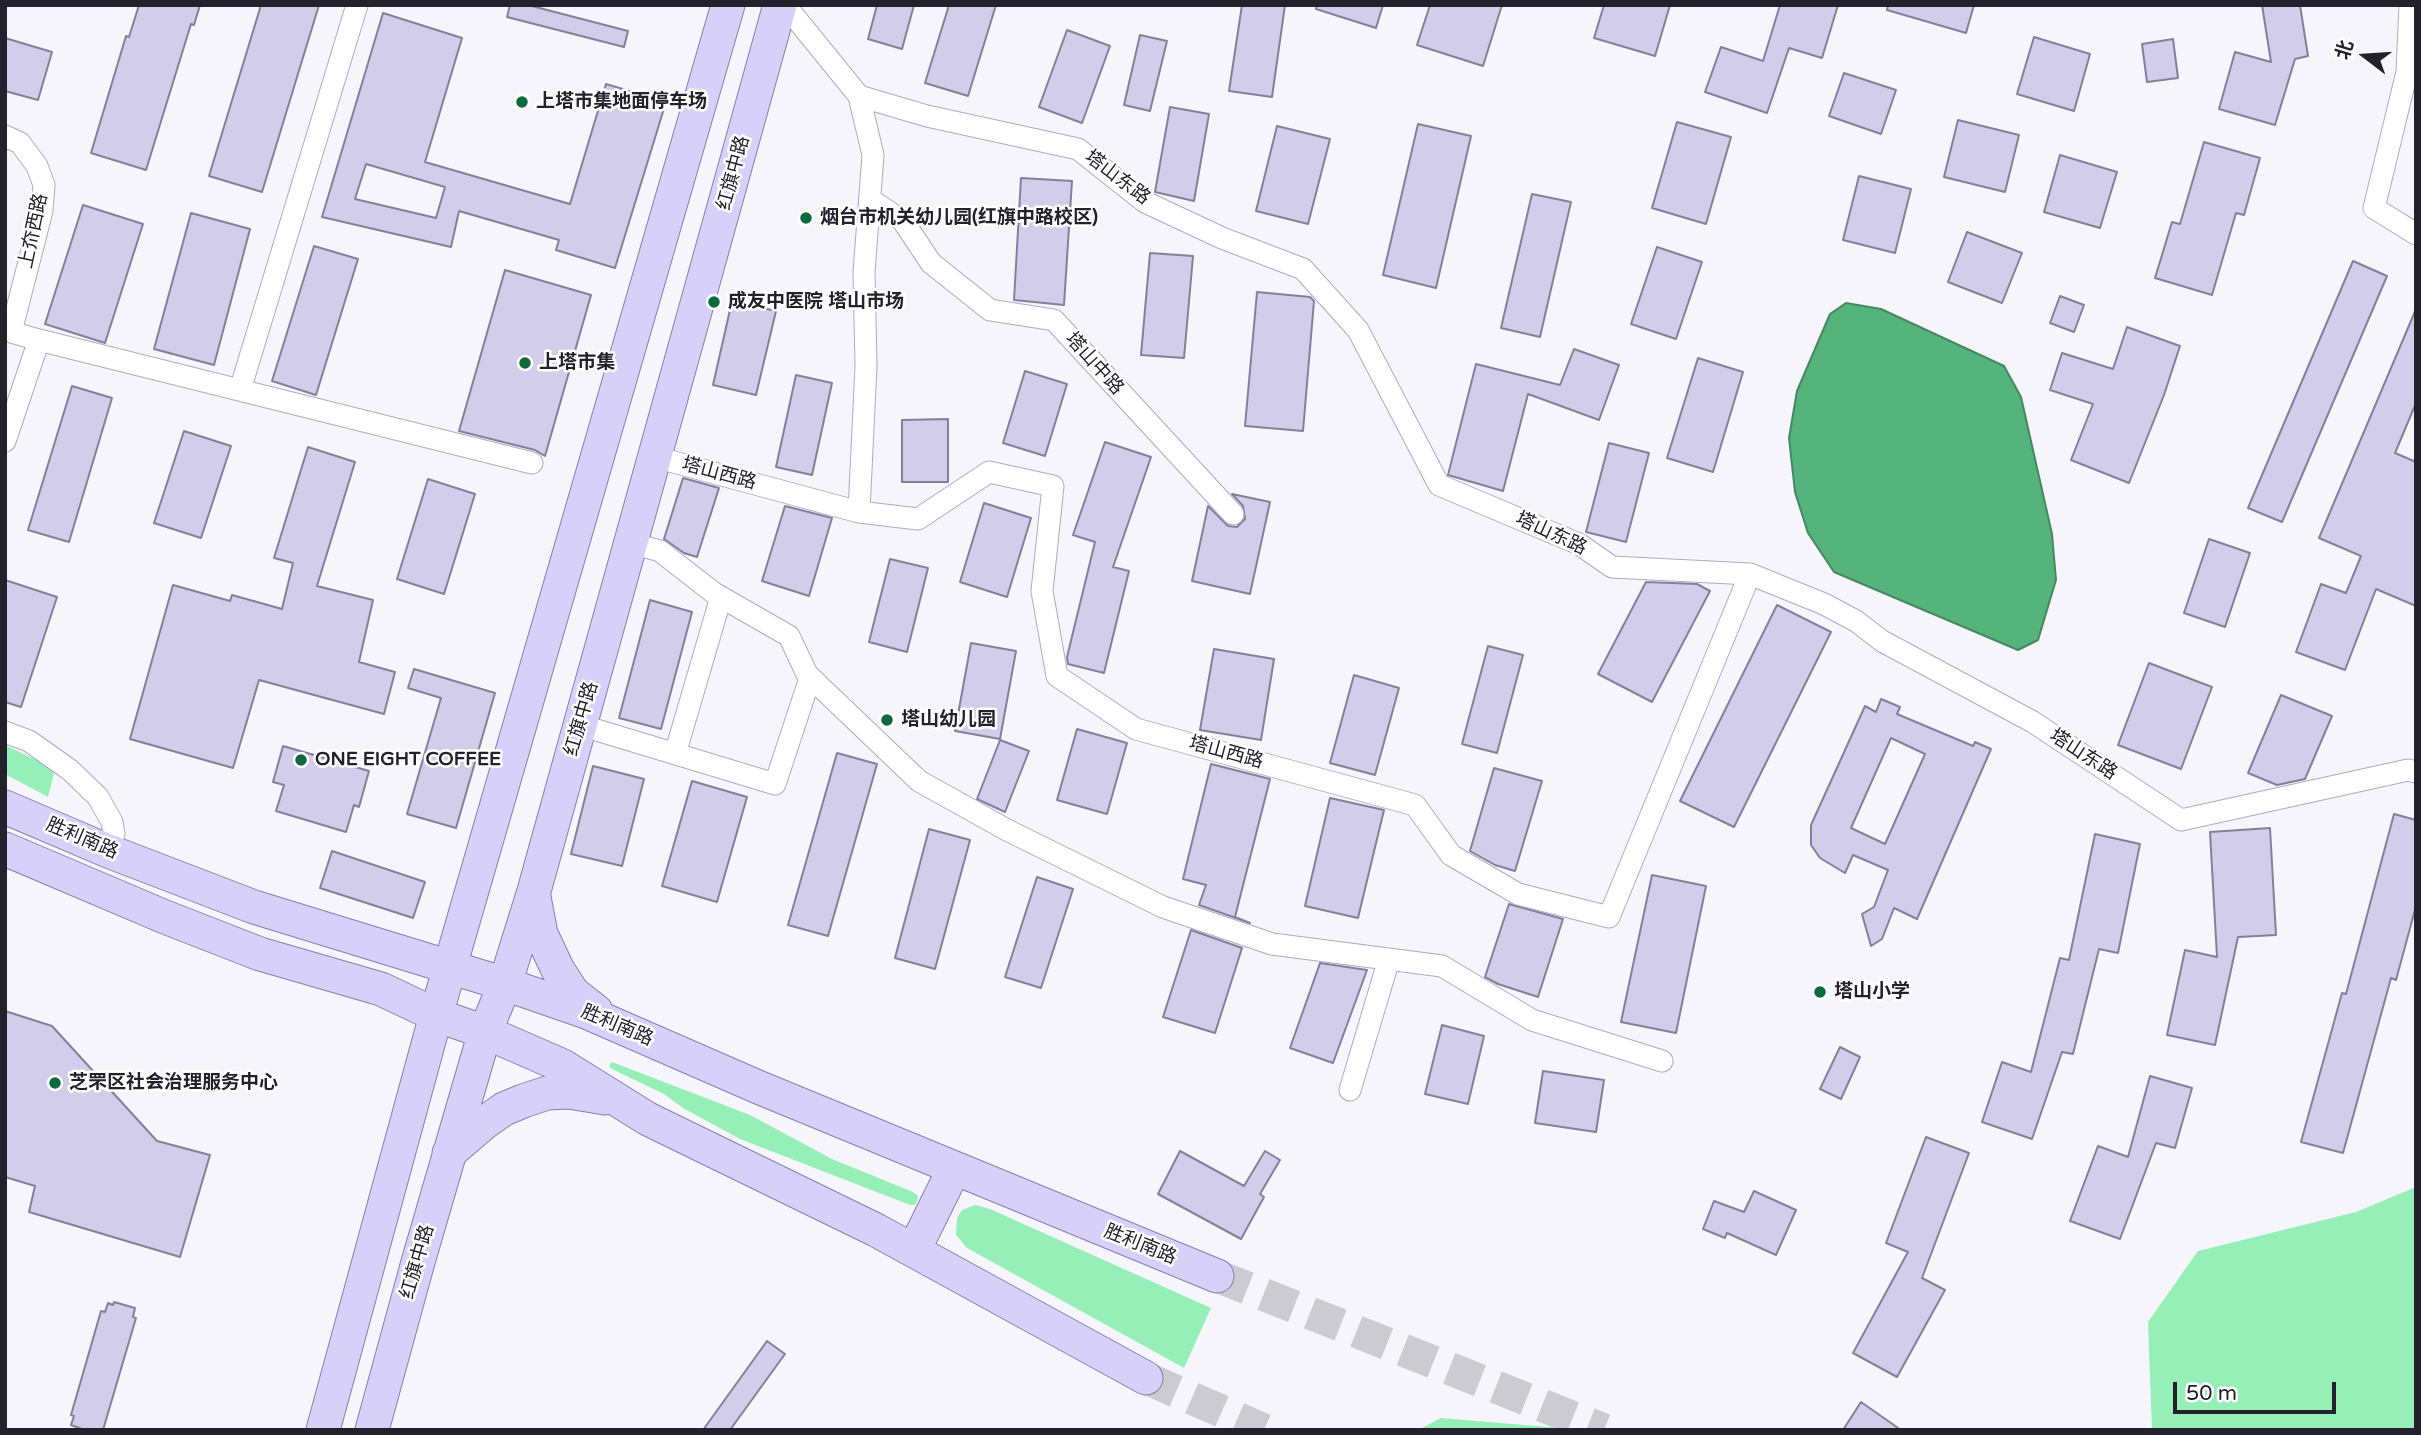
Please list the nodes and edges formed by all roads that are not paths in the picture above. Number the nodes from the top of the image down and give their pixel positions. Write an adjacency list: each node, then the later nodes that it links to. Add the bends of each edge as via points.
1 (357, 5): 10 (street)
2 (728, 5): 29 (main road)
3 (783, 5): 5 (street); 12 (main road, 红旗中路)
4 (2410, 5): 8 (street, via 2407,72 2374,208)
5 (859, 96): 7 (street, via 873,155); 17 (street, 塔山东路, via 1078,149 1145,202 1303,269 1358,330 1440,485 1579,544 1612,567)
6 (5, 136): 9 (street, 上夼西路, via 20,142 44,185 42,211 11,332)
7 (871, 200): 14 (street, via 864,272 866,366); 15 (street, 塔山中路, via 903,221 931,263 990,310 1054,320)
8 (2416, 234)
9 (39, 340): 10 (street); 11 (street)
10 (240, 390): 13 (street)
11 (5, 441)
12 (655, 457): 14 (street, 塔山西路); 16 (main road, 红旗中路)
13 (532, 463)
14 (859, 512): 17 (street, 塔山西路, via 918,519 989,472 1053,486 1042,591 1057,676 1136,729 1415,804 1451,855 1485,875 1518,894 1609,917)
15 (1233, 514)
16 (631, 543): 18 (street, via 660,551); 20 (main road, 红旗中路)
17 (1750, 574): 23 (street, 塔山东路, via 1824,604 1882,641 2033,722 2181,820 2407,769)
18 (721, 597): 19 (street, via 789,636); 22 (street)
19 (810, 678): 22 (street, via 775,784); 28 (street, via 919,781 1163,907 1272,944)
20 (580, 726): 22 (street); 27 (main road, 红旗中路)
21 (5, 732): 26 (street, via 29,741 98,797 112,822 114,834)
22 (675, 754)
23 (2416, 772)
24 (5, 807): 26 (main road, 胜利南路)
25 (5, 849): 31 (main road, 胜利南路, via 213,936 381,989)
26 (108, 851): 29 (main road, 胜利南路, via 254,907)
27 (534, 891): 30 (main road, 红旗中路); 32 (main road, via 541,934 558,970 573,993)
28 (1389, 959): 34 (street, via 1442,966 1532,1020); 35 (street)
29 (449, 969): 30 (main road, 胜利南路); 31 (main road)
30 (505, 984): 32 (main road, 胜利南路); 33 (main road, 红旗中路)
31 (436, 1015): 33 (main road, 胜利南路); 42 (main road)
32 (619, 1027): 38 (main road, 胜利南路)
33 (485, 1032): 36 (main road, 胜利南路, via 563,1066); 37 (main road, 红旗中路)
34 (1662, 1061)
35 (1350, 1090)
36 (618, 1101): 37 (main road, via 547,1093 504,1109); 39 (main road, 胜利南路)
37 (449, 1153): 43 (main road, 红旗中路)
38 (954, 1169): 39 (main road); 40 (main road, 胜利南路)
39 (914, 1250): 41 (main road, 胜利南路)
40 (1217, 1276)
41 (1146, 1378)
42 (323, 1430)
43 (372, 1430)

